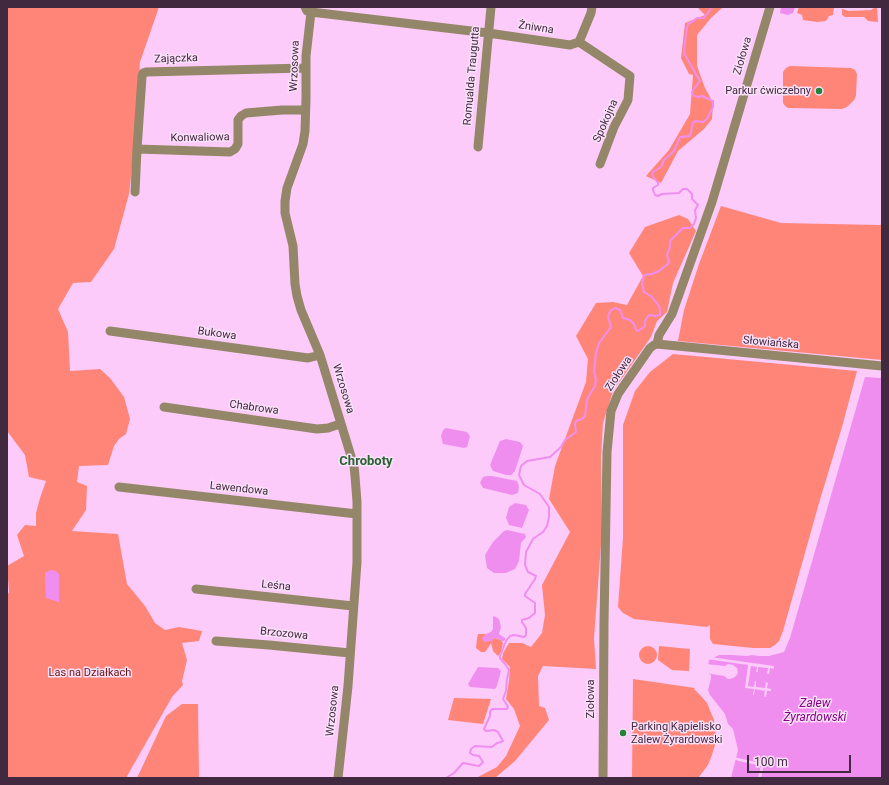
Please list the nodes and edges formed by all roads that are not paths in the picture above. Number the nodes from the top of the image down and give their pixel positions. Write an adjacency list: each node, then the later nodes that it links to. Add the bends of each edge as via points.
1 (491, 7): 5 (street, Romualda Traugutta)
2 (592, 7): 6 (street)
3 (770, 7): 14 (street, Ziołowa, via 712,202 672,314 658,335)
4 (308, 10): 5 (street, Żniwna); 7 (street, Wrzosowa)
5 (488, 33): 6 (street, Żniwna, via 570,45); 9 (street, Romualda Traugutta)
6 (579, 42): 11 (street, Spokojna, via 630,76 628,100 614,127)
7 (305, 68): 8 (street, Wrzosowa); 10 (street, Zajączka, via 143,73)
8 (305, 110): 10 (street, Konwaliowa, via 246,113 238,120 238,144 230,152); 15 (street, Wrzosowa, via 303,144 287,188 285,201 297,296)
9 (478, 147)
10 (137, 149): 12 (street, Zajączka)
11 (600, 164)
12 (135, 192)
13 (110, 331): 15 (street, Bukowa, via 308,358)
14 (657, 344): 16 (street, Słowiańska); 26 (street, Ziołowa, via 650,348 618,394 611,411 607,452)
15 (320, 355): 18 (street, Wrzosowa)
16 (882, 366)
17 (164, 407): 18 (street, Chabrowa, via 317,429)
18 (340, 424): 20 (street, Wrzosowa, via 355,471)
19 (119, 487): 20 (street, Lawendowa)
20 (357, 514): 22 (street, Wrzosowa, via 357,562)
21 (196, 589): 22 (street, Leśna)
22 (353, 606): 24 (street, Wrzosowa)
23 (216, 640): 24 (street, Brzozowa)
24 (350, 653): 25 (street, Wrzosowa)
25 (338, 778)
26 (603, 778)

